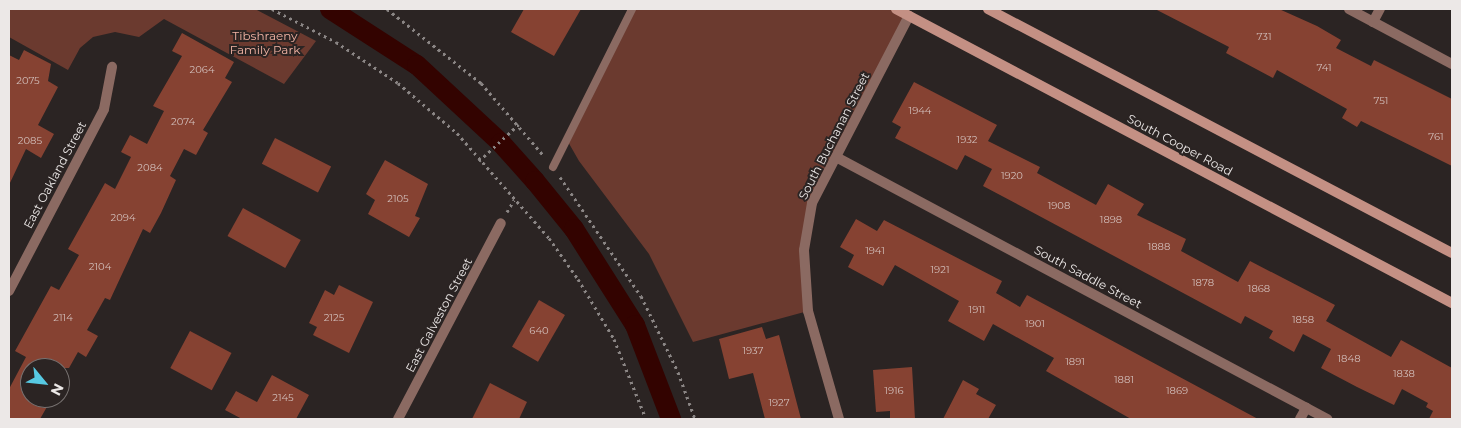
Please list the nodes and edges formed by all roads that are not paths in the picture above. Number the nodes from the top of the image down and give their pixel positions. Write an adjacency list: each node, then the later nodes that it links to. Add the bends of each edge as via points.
1 (632, 9): 11 (lane)
2 (896, 9): 6 (main road, South Cooper Road)
3 (988, 9): 13 (main road)
4 (1350, 9): 7 (street)
5 (1380, 9): 7 (street)
6 (911, 12): 10 (street, South Buchanan Street); 15 (main road, South Cooper Road)
7 (1373, 22): 8 (street)
8 (1452, 64)
9 (112, 67): 14 (street, East Oakland Street, via 104,109)
10 (836, 157): 16 (street, South Saddle Street); 18 (street, South Buchanan Street, via 812,203 804,250 808,311)
11 (553, 167)
12 (501, 223): 17 (street, East Galveston Street)
13 (1452, 253)
14 (9, 291)
15 (1452, 303)
16 (1306, 408): 19 (street); 20 (street, South Saddle Street)
17 (398, 419)
18 (839, 419)
19 (1300, 419)
20 (1328, 419)

